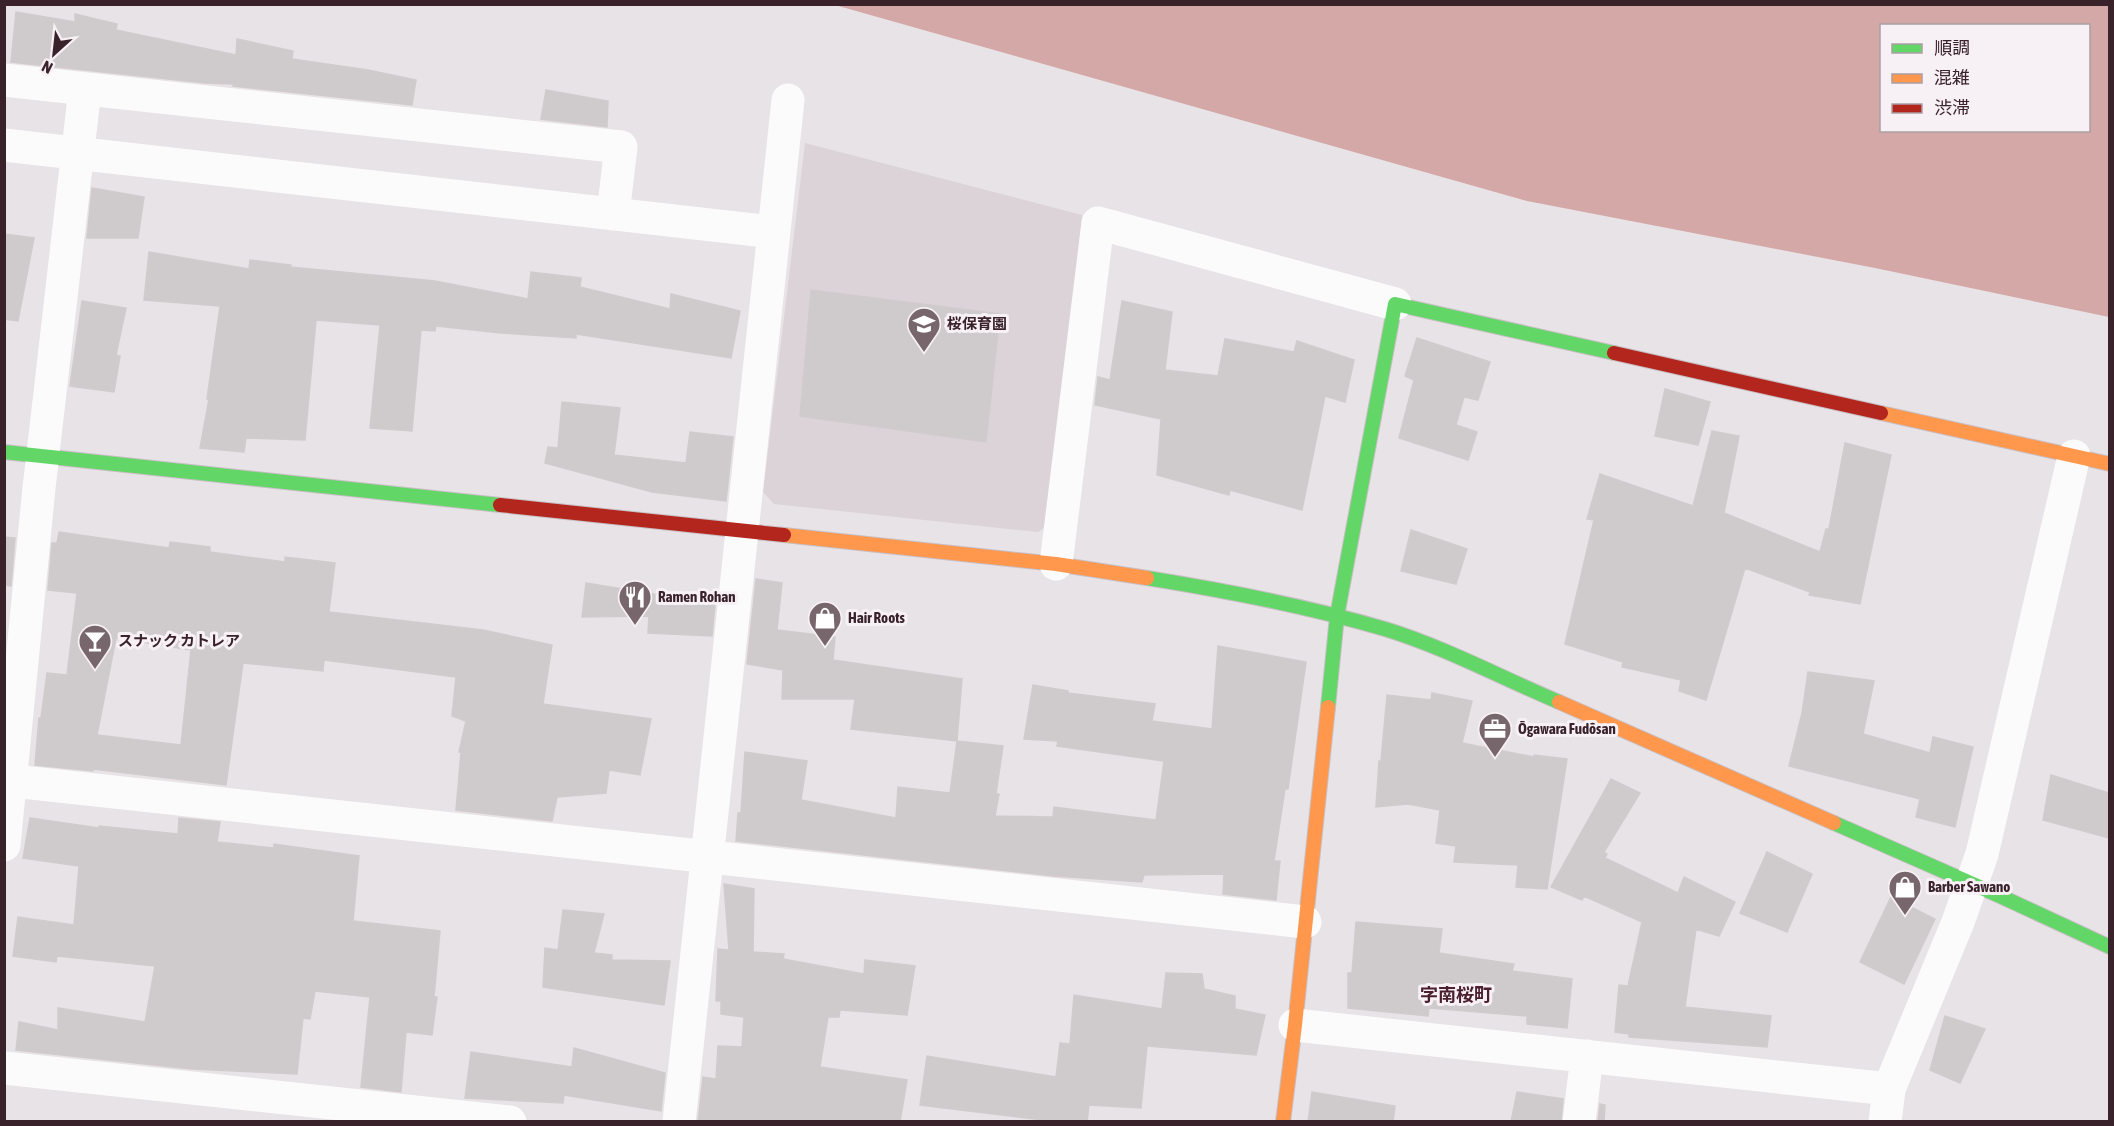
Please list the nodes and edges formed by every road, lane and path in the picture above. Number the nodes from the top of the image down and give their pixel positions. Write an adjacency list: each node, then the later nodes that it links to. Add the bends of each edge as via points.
1 (4, 80): 2 (street)
2 (85, 89): 5 (street); 6 (street, via 621,147)
3 (788, 100): 7 (street)
4 (4, 145): 5 (street)
5 (77, 153): 6 (street); 10 (street)
6 (614, 214): 7 (street)
7 (773, 232): 13 (street)
8 (1395, 304): 11 (street); 14 (street, via 1098,223); 15 (street)
9 (4, 452): 10 (street)
10 (42, 456): 13 (street); 16 (street)
11 (2074, 456): 12 (street); 19 (street, via 1985,846)
12 (2109, 464)
13 (741, 531): 14 (street); 18 (street)
14 (1056, 564): 15 (street, via 1235,592)
15 (1337, 616): 19 (street, via 1448,654); 20 (street)
16 (8, 780): 17 (street); 18 (street)
17 (4, 845)
18 (707, 856): 20 (street); 27 (street)
19 (1972, 884): 21 (street); 25 (street)
20 (1305, 922): 22 (street)
21 (2109, 947)
22 (1295, 1025): 23 (street); 28 (street)
23 (1587, 1056): 25 (street); 29 (street)
24 (4, 1068): 26 (street)
25 (1889, 1089): 30 (street)
26 (510, 1122)
27 (679, 1122)
28 (1283, 1122)
29 (1579, 1122)
30 (1885, 1122)

